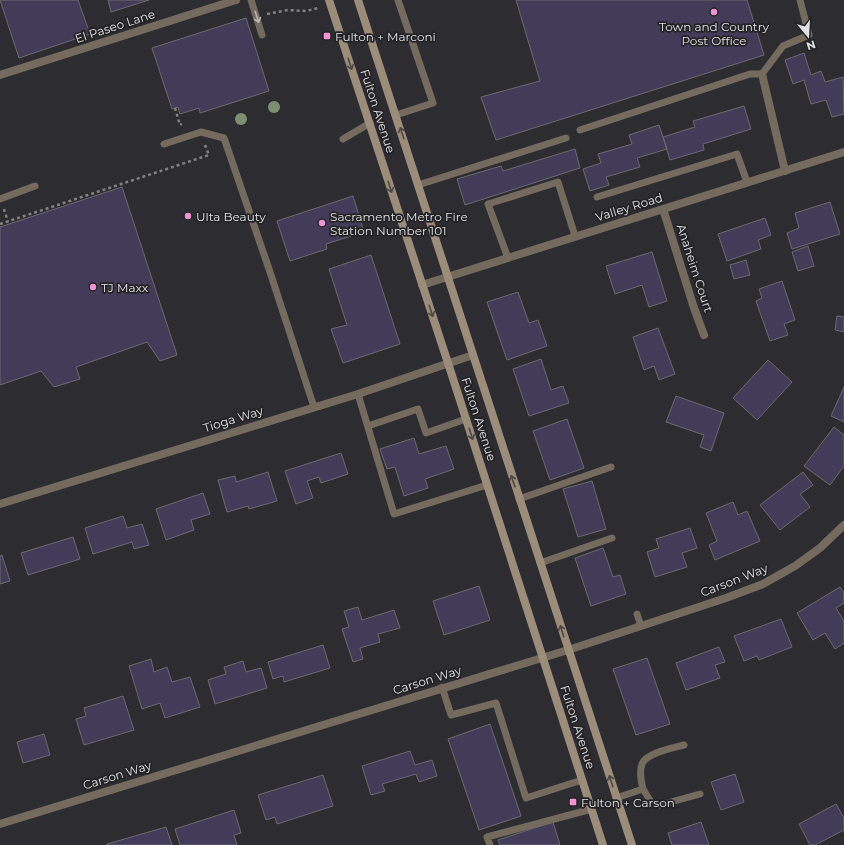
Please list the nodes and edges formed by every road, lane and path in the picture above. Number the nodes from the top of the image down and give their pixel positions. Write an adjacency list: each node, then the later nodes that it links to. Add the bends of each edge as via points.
1 (236, 0): 11 (street, El Paseo Lane)
2 (251, 0): 8 (lane, one-way to 8)
3 (329, 0): 15 (main road, Fulton Avenue, one-way to 15)
4 (358, 0): 13 (main road, Fulton Avenue)
5 (398, 0): 13 (lane, via 433,103)
6 (800, 0): 10 (lane, via 809,35 783,46)
7 (318, 8): 8 (path, via 300,12 288,10)
8 (257, 18): 9 (lane)
9 (262, 35)
10 (762, 74): 16 (lane, via 750,74); 22 (street)
11 (0, 75)
12 (175, 108): 14 (path, via 180,125)
13 (396, 115): 24 (main road, Fulton Avenue, one-way to 13)
14 (186, 123)
15 (370, 123): 19 (lane); 33 (main road, Fulton Avenue, one-way to 33)
16 (580, 130)
17 (201, 132): 20 (lane); 29 (path, via 209,155); 38 (lane, via 224,138)
18 (566, 138): 24 (lane)
19 (343, 139)
20 (164, 144)
21 (844, 152): 22 (street, Valley Road)
22 (785, 170): 23 (street, Valley Road)
23 (747, 182): 26 (lane, via 737,154); 28 (street, Valley Road)
24 (418, 185): 32 (main road, Fulton Avenue)
25 (35, 186): 27 (lane)
26 (596, 197)
27 (0, 199)
28 (663, 209): 30 (street, Valley Road); 34 (street, Anaheim Court)
29 (0, 224)
30 (575, 236): 31 (street, Valley Road); 31 (lane, via 558,182 488,204)
31 (508, 258): 32 (street, Valley Road)
32 (448, 277): 33 (street, Valley Road); 35 (main road, Fulton Avenue)
33 (422, 285): 36 (main road, Fulton Avenue, one-way to 36)
34 (704, 335)
35 (473, 355): 36 (street, Tioga Way); 43 (main road, Fulton Avenue, one-way to 35)
36 (448, 363): 37 (street, Tioga Way); 39 (main road, Fulton Avenue)
37 (358, 394): 38 (street, Tioga Way); 40 (lane)
38 (314, 407): 44 (street, Tioga Way)
39 (466, 419): 40 (lane, via 426,433 418,409); 42 (main road, Fulton Avenue, one-way to 42)
40 (368, 426): 42 (lane, via 394,514)
41 (611, 467): 43 (lane)
42 (487, 485): 51 (main road, Fulton Avenue)
43 (519, 499): 47 (main road, Fulton Avenue)
44 (0, 504)
45 (844, 526): 49 (street, Carson Way, via 796,566 763,584)
46 (612, 538): 47 (lane)
47 (540, 563): 50 (main road, Fulton Avenue, one-way to 47)
48 (637, 614): 49 (lane)
49 (641, 626): 50 (street, Carson Way)
50 (568, 650): 51 (street, Carson Way); 57 (main road, Fulton Avenue, one-way to 50)
51 (543, 657): 52 (street, Carson Way); 54 (main road, Fulton Avenue)
52 (442, 687): 54 (lane, via 451,715 496,703 526,798); 59 (street, Carson Way)
53 (684, 744): 55 (lane, via 650,755 642,763 640,773)
54 (582, 780): 58 (main road, Fulton Avenue)
55 (643, 789): 56 (lane, via 651,802 660,805); 57 (lane)
56 (700, 794)
57 (616, 798): 62 (main road, Fulton Avenue)
58 (592, 809): 60 (lane, via 487,837); 61 (main road, Fulton Avenue)
59 (0, 824)
60 (490, 845)
61 (603, 845)
62 (632, 845)

